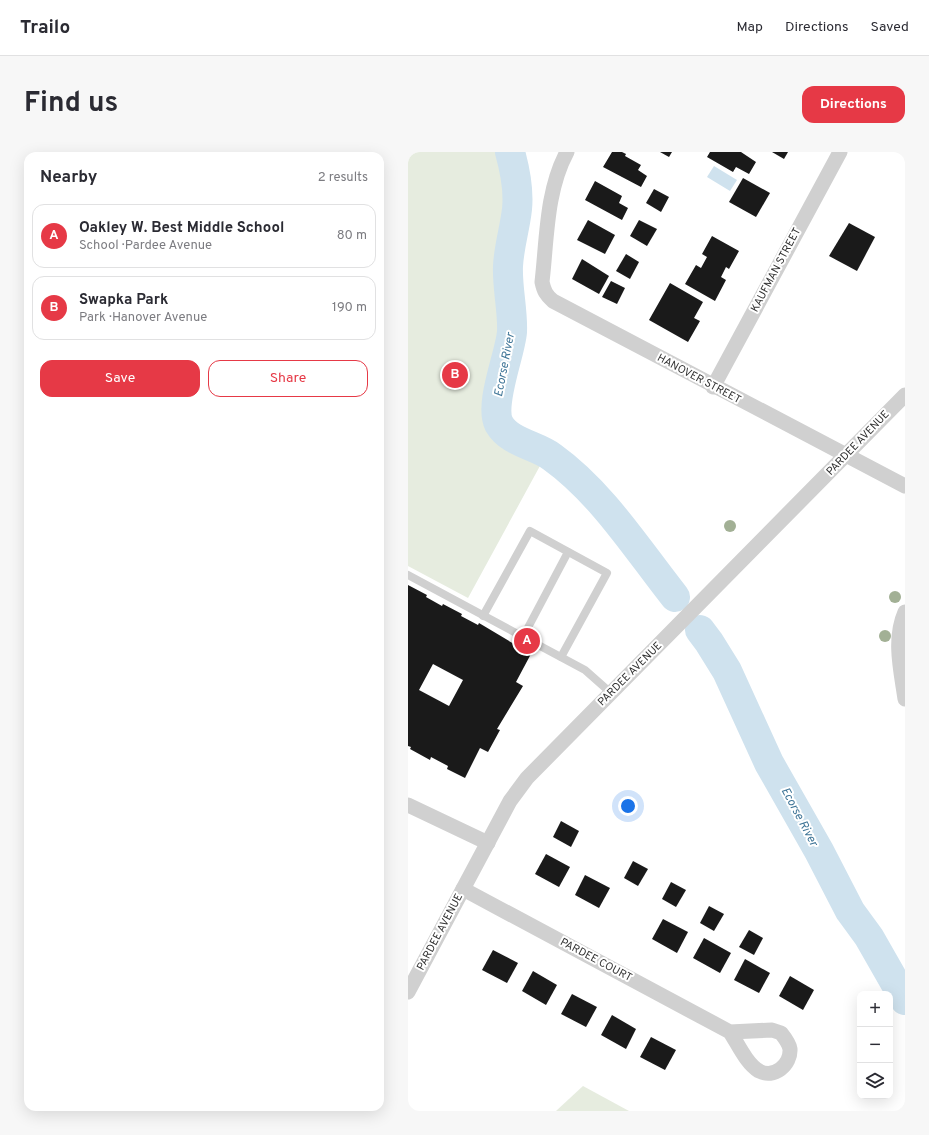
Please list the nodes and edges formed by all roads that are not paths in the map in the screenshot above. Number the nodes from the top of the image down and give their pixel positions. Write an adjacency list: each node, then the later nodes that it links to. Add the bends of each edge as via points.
1 (567, 152): 3 (street, HANOVER STREET, via 558,169 553,190 542,282 545,292 553,302)
2 (840, 152): 3 (street, KAUFMAN STREET)
3 (713, 387): 5 (street, HANOVER STREET)
4 (905, 395): 5 (street, PARDEE AVENUE)
5 (846, 455): 6 (street, HANOVER STREET); 13 (street, PARDEE AVENUE)
6 (905, 486)
7 (568, 552): 10 (lane, via 530,531); 11 (lane); 12 (lane, via 607,573)
8 (408, 575): 10 (lane)
9 (905, 612): 14 (street, via 900,624 899,648)
10 (483, 616): 11 (lane)
11 (523, 637): 12 (lane)
12 (561, 657): 13 (lane, via 585,670)
13 (611, 693): 16 (street, PARDEE AVENUE, via 527,778 510,801)
14 (905, 699)
15 (408, 805): 16 (street)
16 (488, 843): 17 (street, PARDEE AVENUE)
17 (463, 890): 18 (street, PARDEE AVENUE); 19 (street, PARDEE COURT)
18 (408, 992)
19 (730, 1032)

